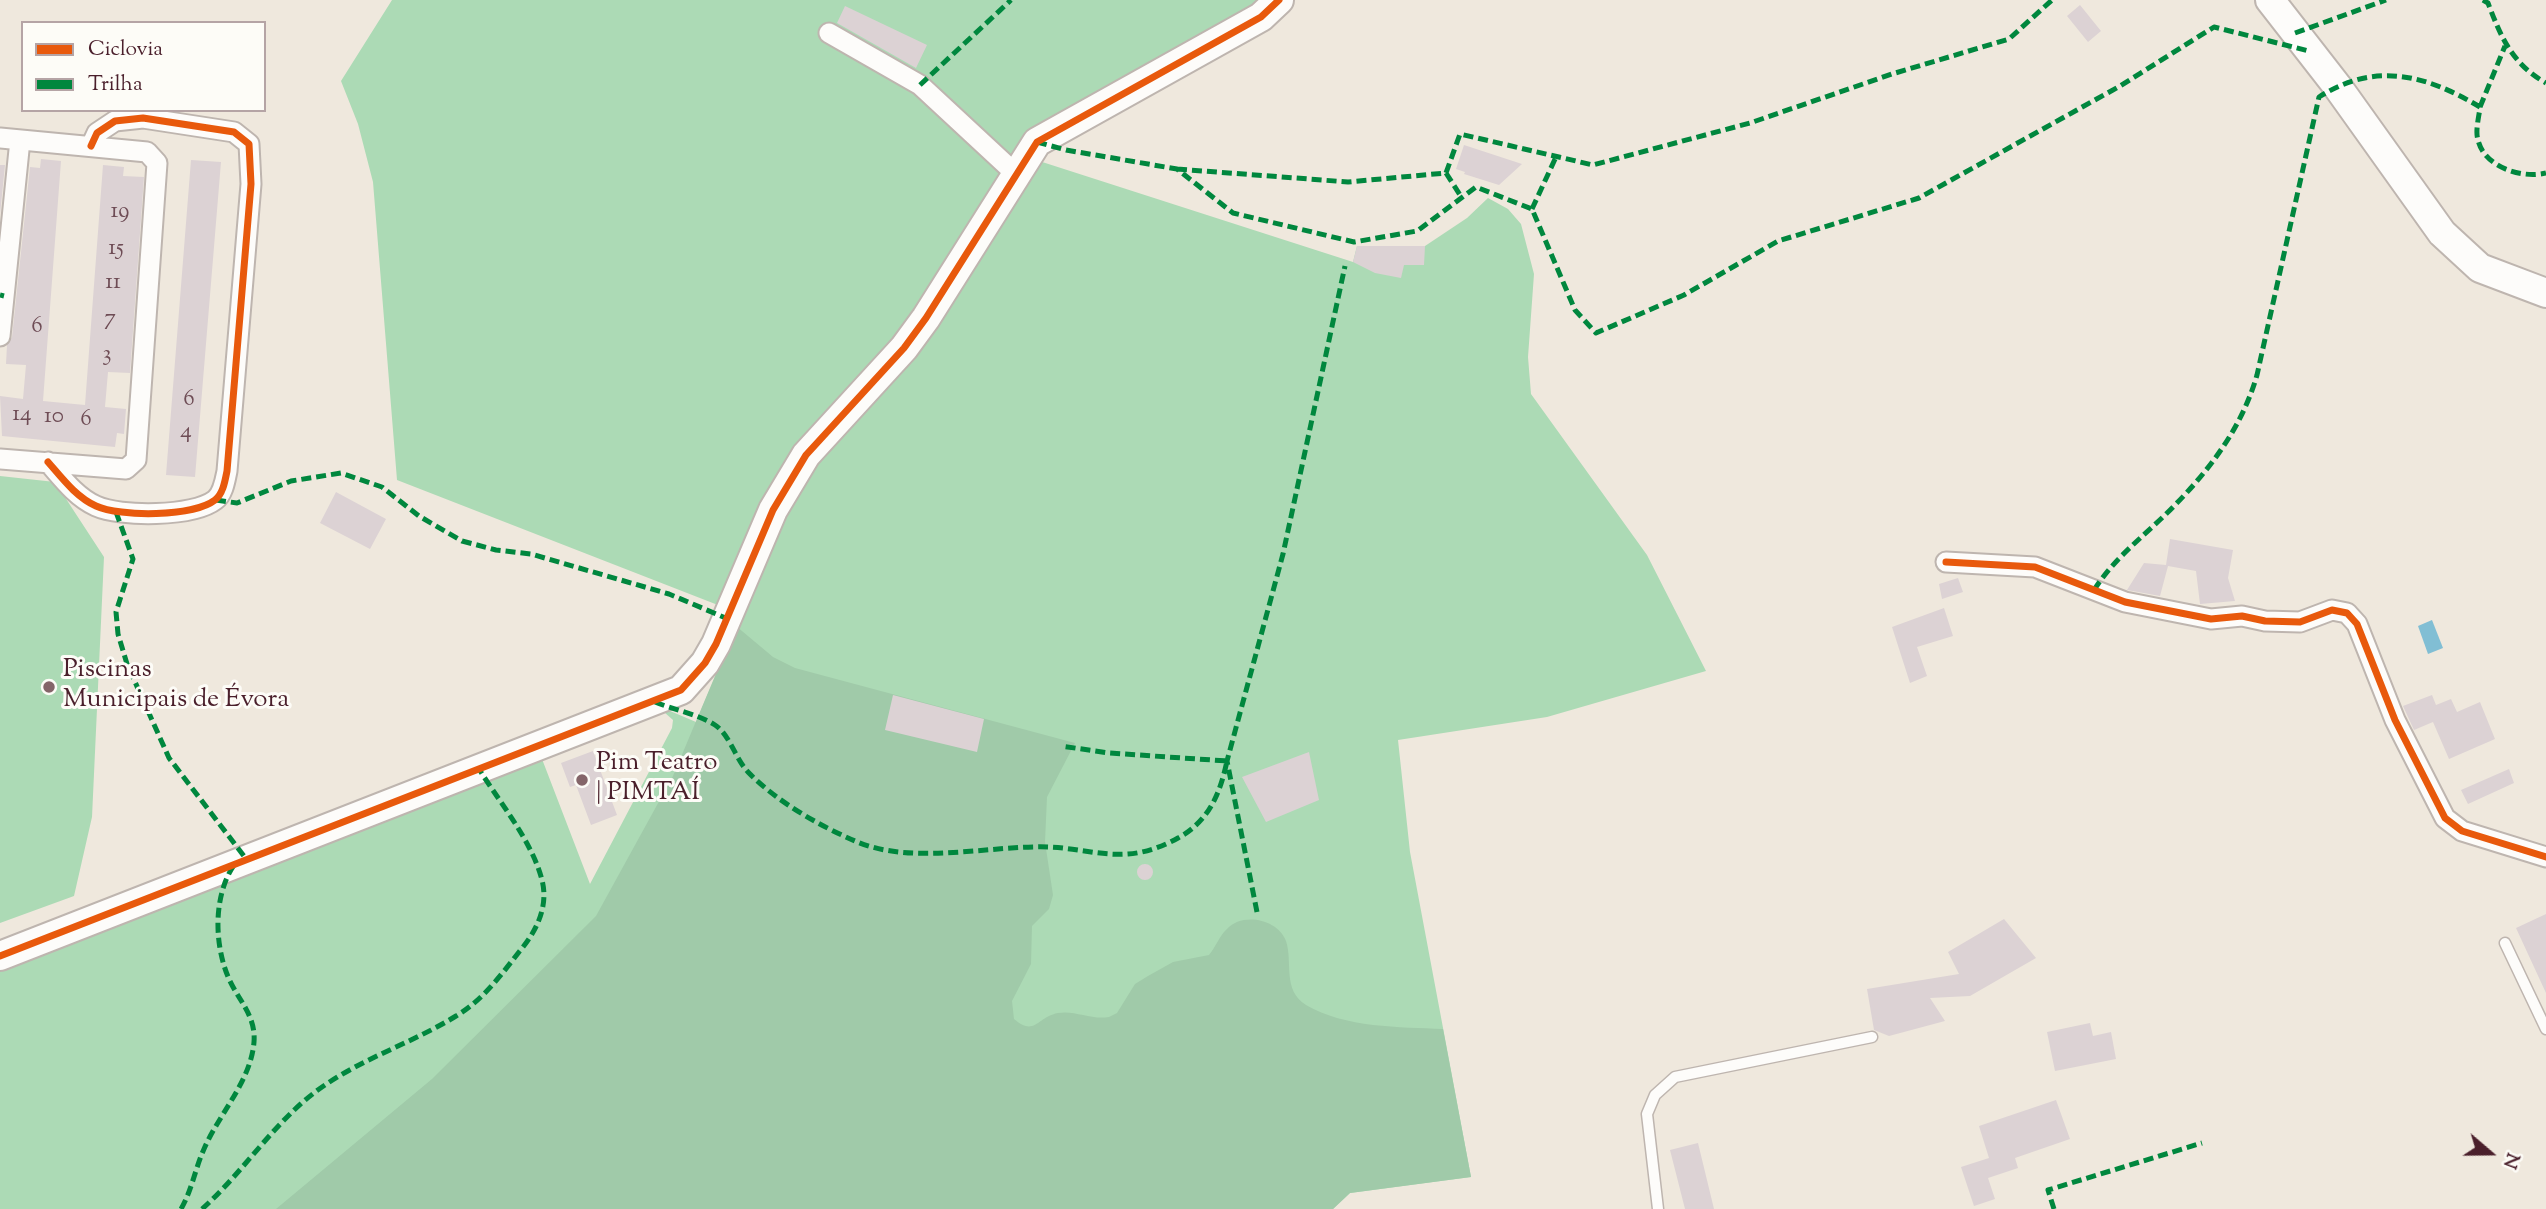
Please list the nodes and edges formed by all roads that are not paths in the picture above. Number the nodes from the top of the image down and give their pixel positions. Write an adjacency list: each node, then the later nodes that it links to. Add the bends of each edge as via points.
1 (1279, 0): 7 (street, via 1261,17 1037,142)
2 (2270, 0): 8 (street, via 2442,233 2480,268)
3 (829, 33): 7 (street, via 919,85)
4 (0, 138): 5 (street)
5 (20, 140): 6 (street); 9 (street)
6 (91, 146): 12 (street, via 147,152 157,163 136,460 126,468); 12 (street, via 97,133 115,121 144,118 234,132 248,144 251,184 227,471 220,495 212,502 167,512 126,514 85,499)
7 (1017, 175): 16 (street, via 904,348 806,455 773,510 716,645 681,690)
8 (2546, 293)
9 (2, 296): 10 (street)
10 (0, 336)
11 (0, 459): 12 (street)
12 (48, 462)
13 (1946, 562): 14 (street, via 2035,567 2132,604 2211,619 2242,616 2301,622 2332,610 2347,612 2357,624 2395,720 2445,818 2462,831)
14 (2546, 857)
15 (2505, 943): 17 (lane)
16 (0, 956)
17 (2546, 1029)
18 (1872, 1037): 19 (lane, via 1675,1077 1655,1095 1647,1114)
19 (1658, 1209)

